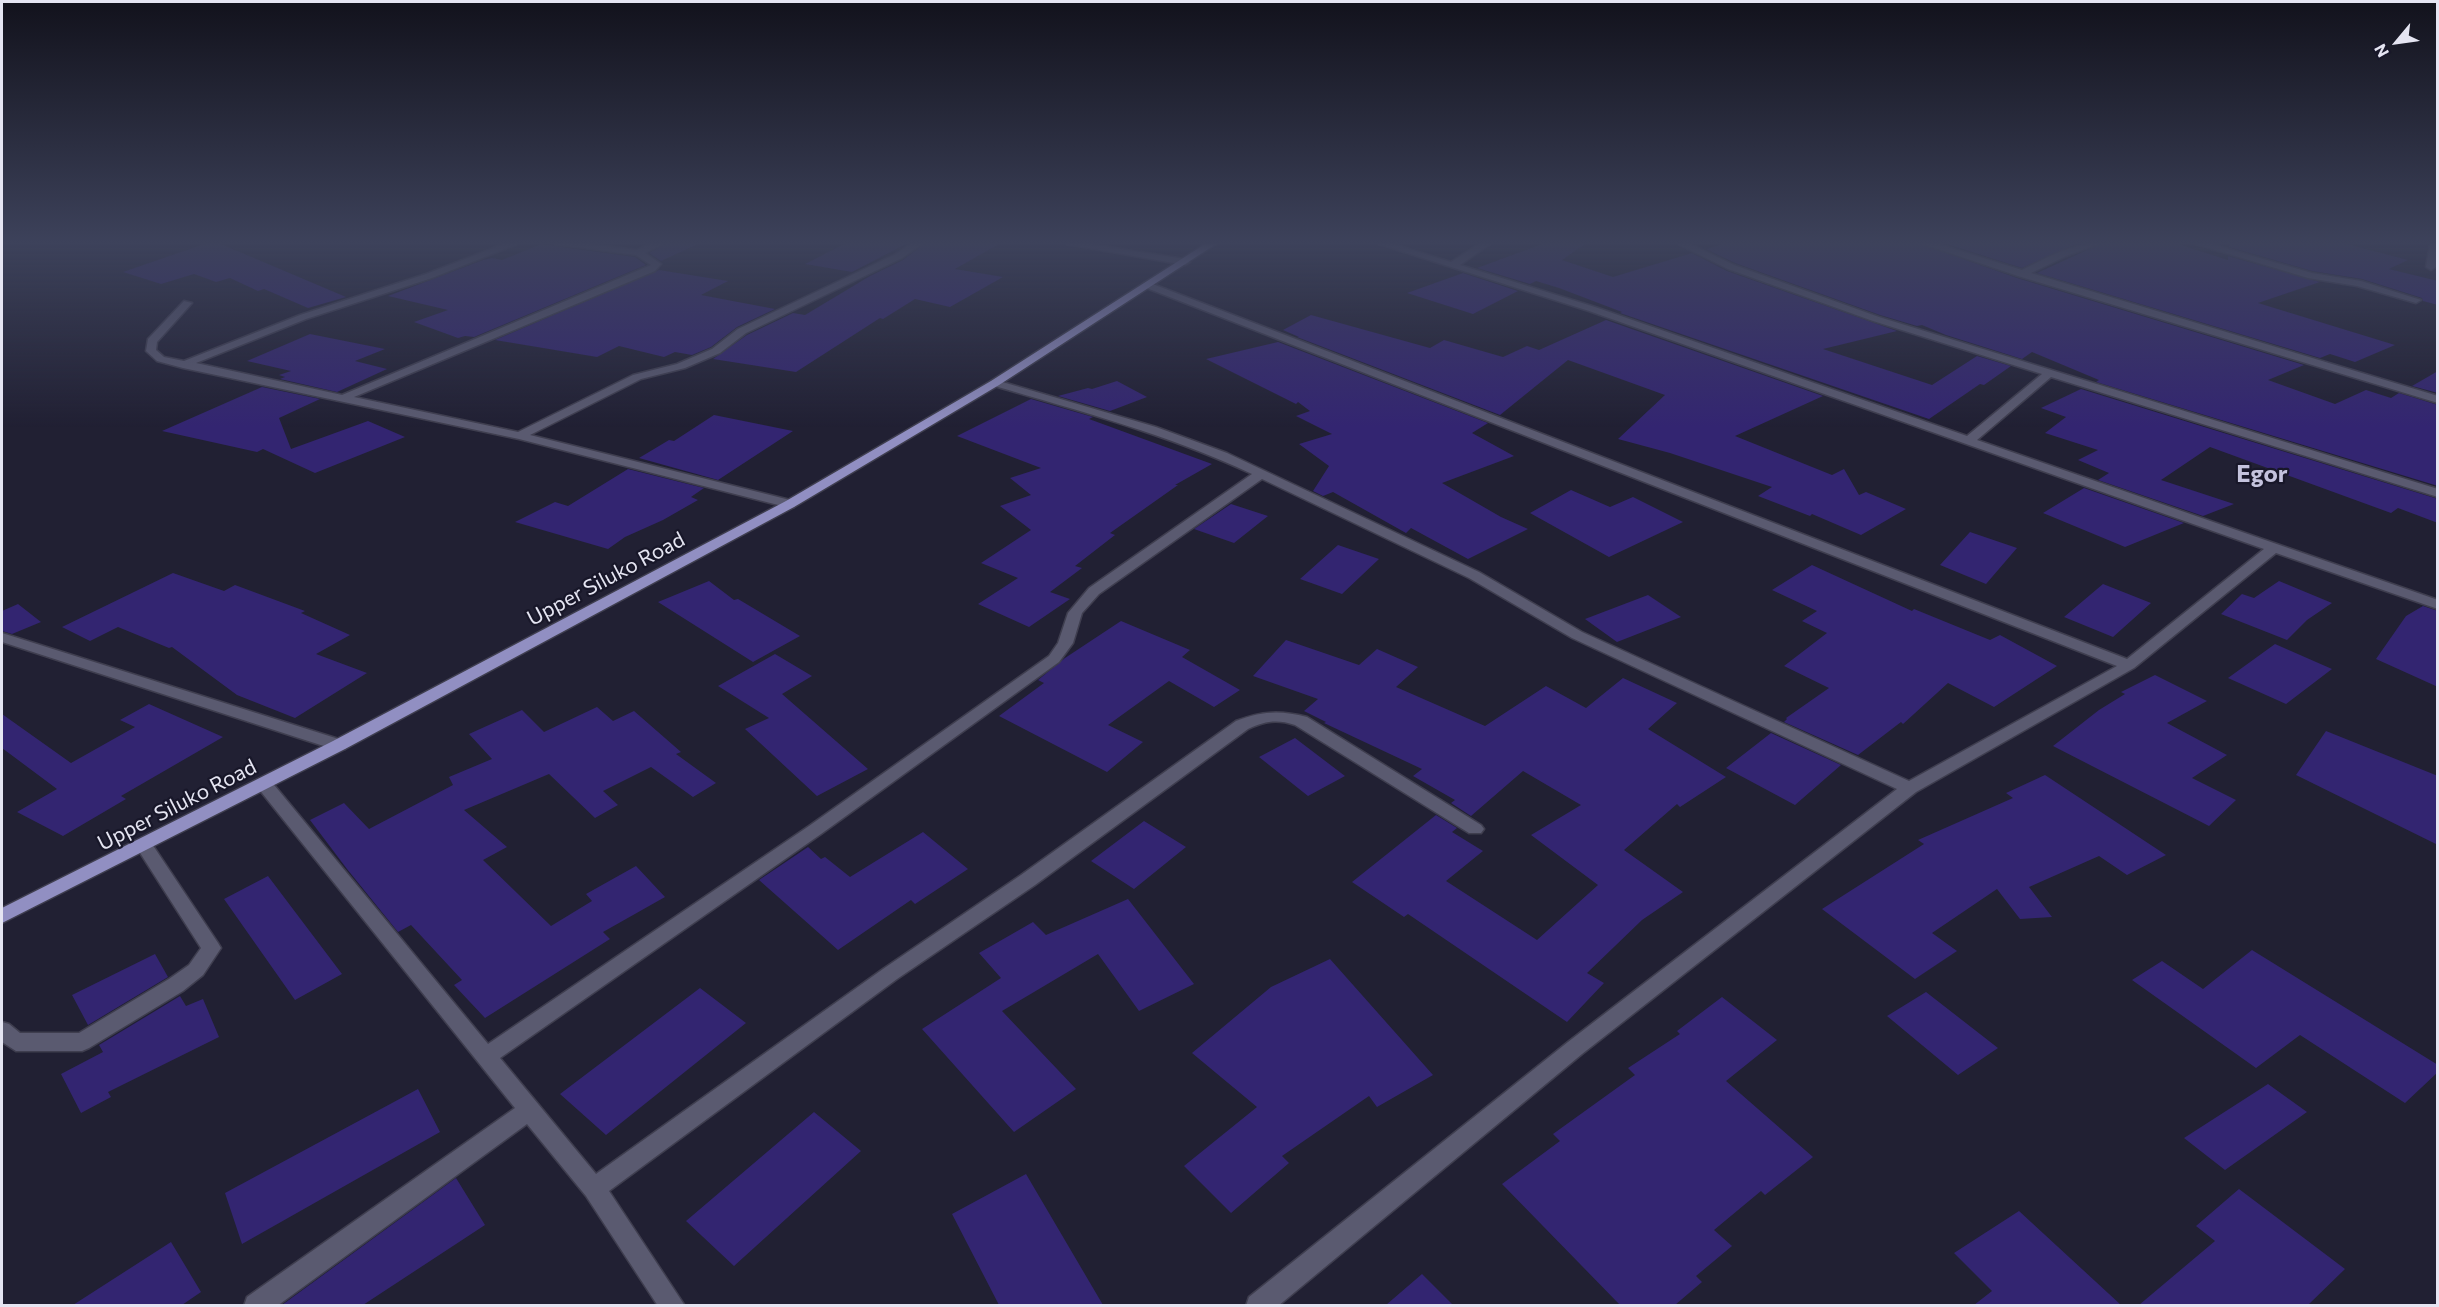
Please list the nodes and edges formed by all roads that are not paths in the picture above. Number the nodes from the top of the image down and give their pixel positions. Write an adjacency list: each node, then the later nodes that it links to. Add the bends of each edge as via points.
1 (185, 305): 10 (street, via 152,341 151,351 161,359)
2 (340, 305): 10 (street)
3 (566, 305): 13 (street)
4 (796, 305): 15 (street, via 742,331 716,351 681,366 638,377)
5 (1116, 305): 12 (main road, Upper Siluko Road)
6 (1200, 305): 23 (street)
7 (1579, 305): 16 (street)
8 (1835, 305): 11 (street)
9 (2124, 305): 14 (street)
10 (183, 365): 13 (street)
11 (2049, 373): 16 (street); 18 (street)
12 (995, 382): 17 (street, via 1152,429); 19 (main road, Upper Siluko Road)
13 (343, 398): 15 (street)
14 (2438, 400)
15 (519, 436): 19 (street)
16 (1968, 441): 20 (street)
17 (1261, 474): 26 (street, via 1465,571 1577,635); 31 (street, via 1094,591 1081,603 1066,647 1054,659)
18 (2438, 493)
19 (790, 504): 24 (main road, Upper Siluko Road)
20 (2273, 548): 21 (street); 23 (street)
21 (2438, 605)
22 (2, 637): 24 (street)
23 (2129, 665): 26 (street)
24 (339, 745): 25 (main road, Upper Siluko Road)
25 (264, 784): 28 (main road, Upper Siluko Road); 31 (street)
26 (1911, 788): 36 (street, via 1575,1048)
27 (1475, 829): 33 (street, via 1301,721 1277,714 1264,716 1242,725)
28 (144, 844): 29 (main road, Upper Siluko Road); 30 (street, via 211,948 196,970 82,1042 16,1042)
29 (2, 916)
30 (2, 1030)
31 (486, 1058): 32 (street)
32 (529, 1110): 33 (street); 34 (street)
33 (594, 1189): 35 (street)
34 (255, 1305)
35 (673, 1305)
36 (1258, 1305)

